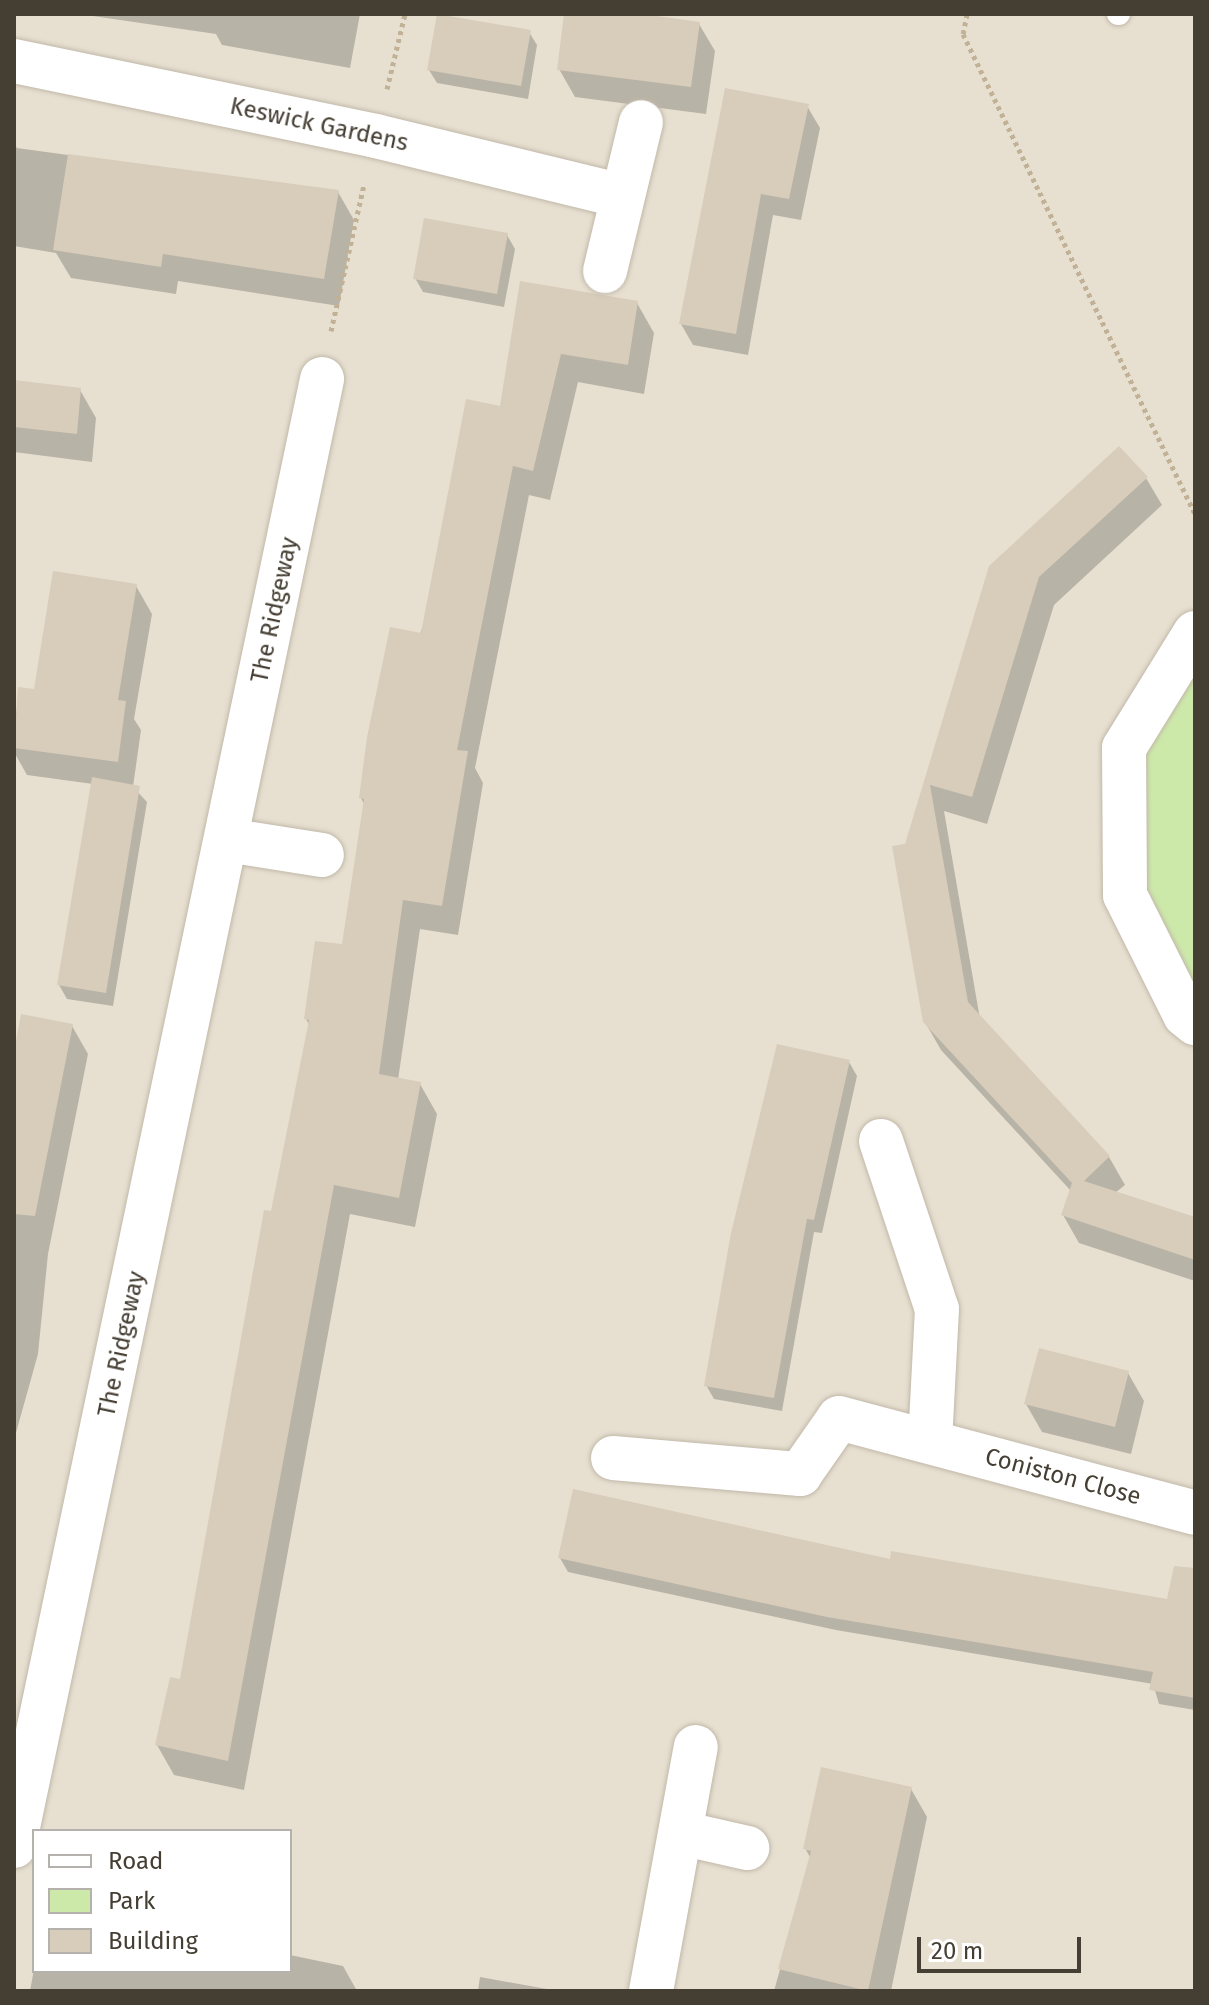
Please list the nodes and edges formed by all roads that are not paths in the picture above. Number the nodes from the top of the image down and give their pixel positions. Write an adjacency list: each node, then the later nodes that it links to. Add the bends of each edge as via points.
1 (14, 61): 3 (street, Keswick Gardens, via 376,136)
2 (641, 122): 3 (street)
3 (622, 196): 4 (street)
4 (605, 271)
5 (322, 379): 7 (street, The Ridgeway)
6 (1195, 633): 9 (street, via 1124,748 1124,762 1125,895 1185,1015)
7 (227, 840): 8 (street); 16 (street, The Ridgeway)
8 (322, 855)
9 (1195, 1023)
10 (881, 1141): 11 (street, via 937,1309)
11 (930, 1441): 12 (street, Coniston Close, via 839,1418 800,1474); 13 (street, Coniston Close)
12 (613, 1458)
13 (1195, 1513)
14 (696, 1747): 15 (street)
15 (681, 1833): 17 (street); 18 (street)
16 (14, 1846)
17 (747, 1848)
18 (651, 1991)

